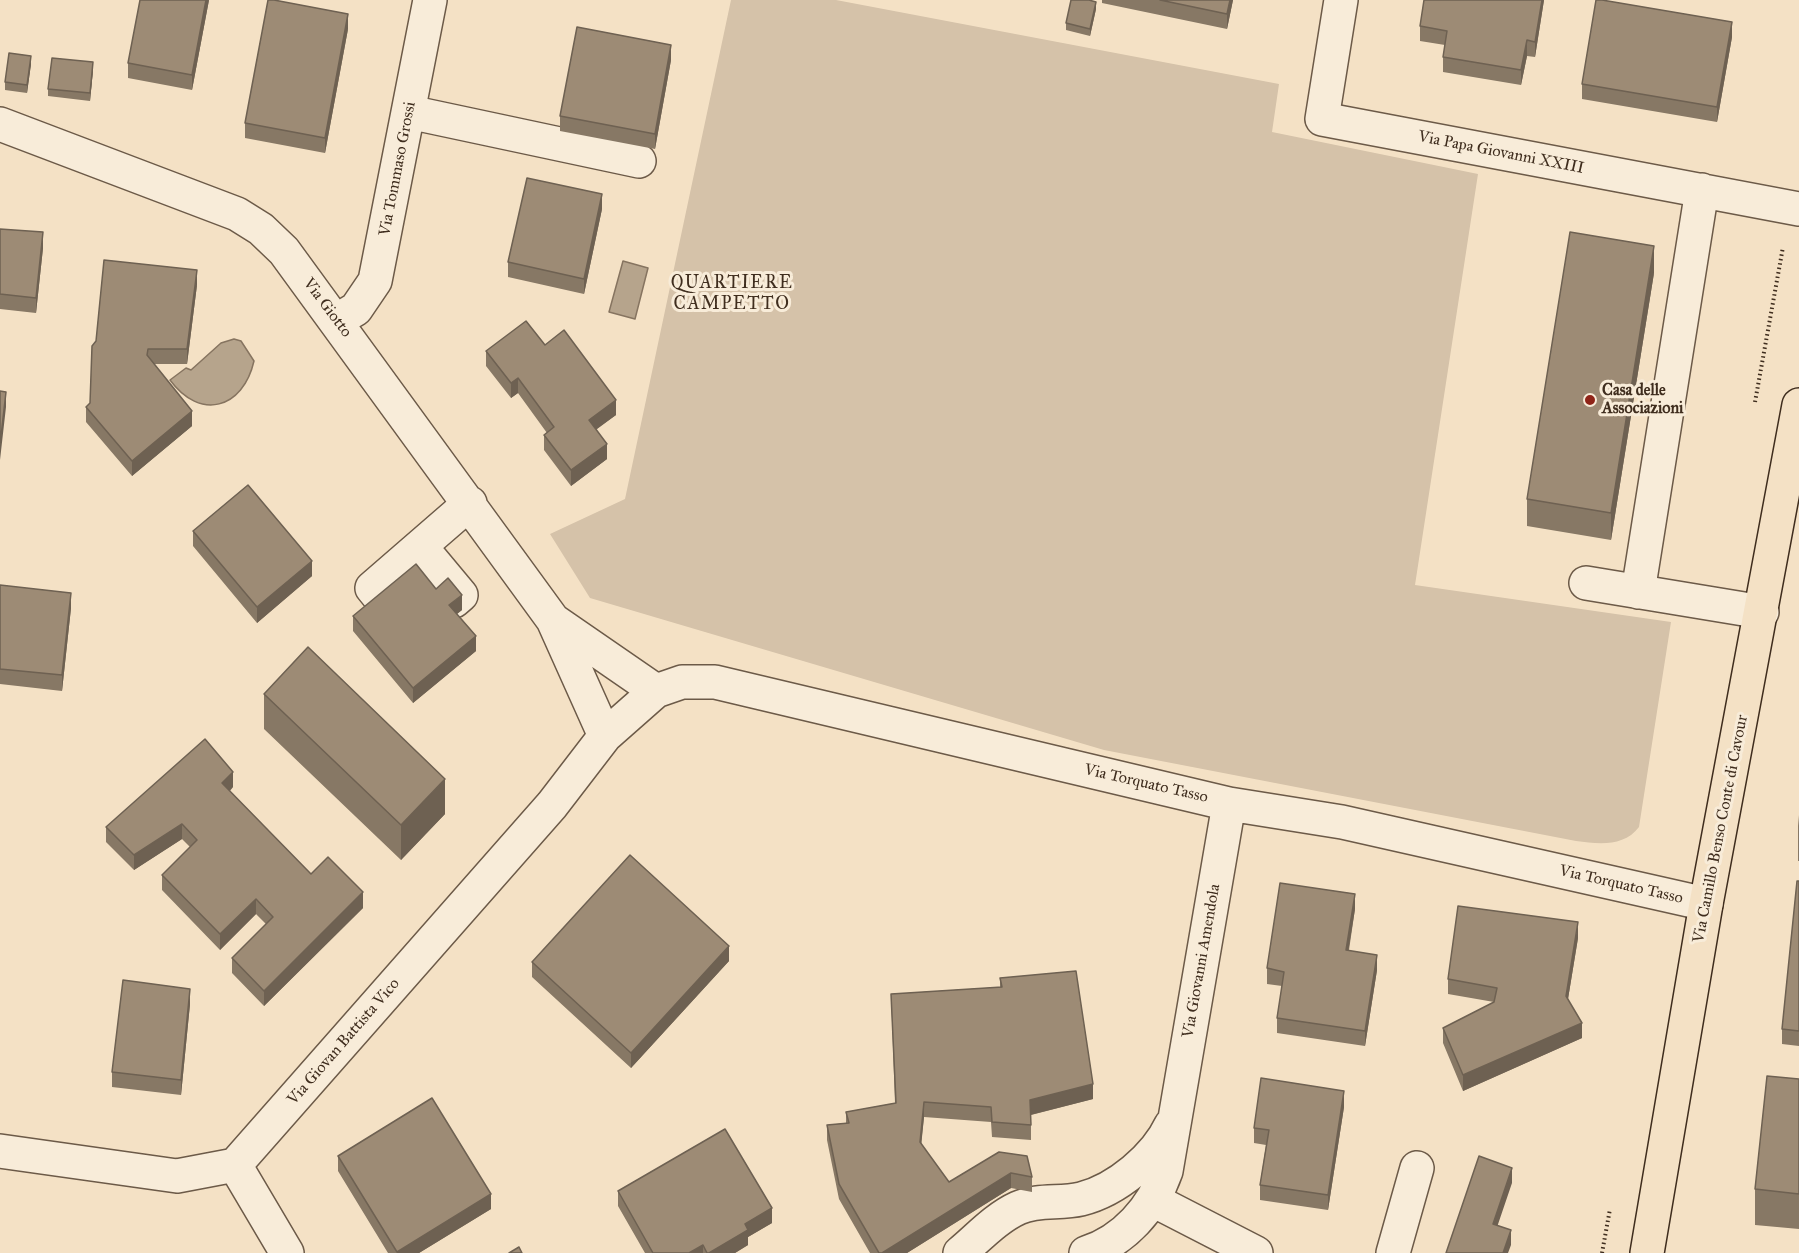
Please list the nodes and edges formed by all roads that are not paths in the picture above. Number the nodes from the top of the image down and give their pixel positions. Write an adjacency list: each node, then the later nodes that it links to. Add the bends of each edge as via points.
1 (430, 0): 3 (street, Via Tommaso Grossi)
2 (1341, 0): 6 (street, Via Papa Giovanni XXIII, via 1322,119)
3 (409, 112): 5 (street); 8 (street, Via Tommaso Grossi, via 375,281 356,309)
4 (0, 124): 8 (street, Via Giotto, via 237,214 261,229 284,251)
5 (639, 160)
6 (1702, 190): 7 (street, Via Papa Giovanni XXIII); 13 (street)
7 (1799, 209)
8 (336, 321): 10 (street, Via Giotto)
9 (1799, 405): 16 (main road, Via Camillo Benso Conte di Cavour)
10 (470, 503): 11 (street); 17 (street, Via Giotto)
11 (421, 547): 14 (street, via 461,595); 15 (street, via 372,588)
12 (1586, 583): 13 (street)
13 (1638, 592): 16 (street)
14 (454, 601)
15 (386, 604)
16 (1762, 612): 21 (main road, Via Camillo Benso Conte di Cavour)
17 (553, 620): 18 (street, Via Giotto); 19 (street, Via Giotto)
18 (656, 691): 19 (street, Via Torquato Tasso); 20 (street, Via Torquato Tasso, via 682,682 715,682)
19 (605, 736): 24 (street, Via Giovan Battista Vico, via 552,805)
20 (1229, 804): 21 (street, Via Torquato Tasso, via 1342,822); 22 (street, Via Giovanni Amendola)
21 (1706, 904): 32 (main road, Via Camillo Benso Conte di Cavour)
22 (1174, 1118): 26 (street, Via Giovanni Amendola, via 1166,1171); 28 (street, Via Giovanni Amendola, via 1163,1141 1113,1184 1082,1198 1035,1202 1016,1208)
23 (0, 1151): 24 (street, via 177,1176)
24 (235, 1165): 27 (street)
25 (1417, 1168): 31 (street)
26 (1153, 1200): 29 (street, Via Giovanni Amendola, via 1123,1234 1105,1247); 30 (street)
27 (287, 1253)
28 (960, 1253)
29 (1086, 1253)
30 (1256, 1253)
31 (1393, 1253)
32 (1647, 1253)

